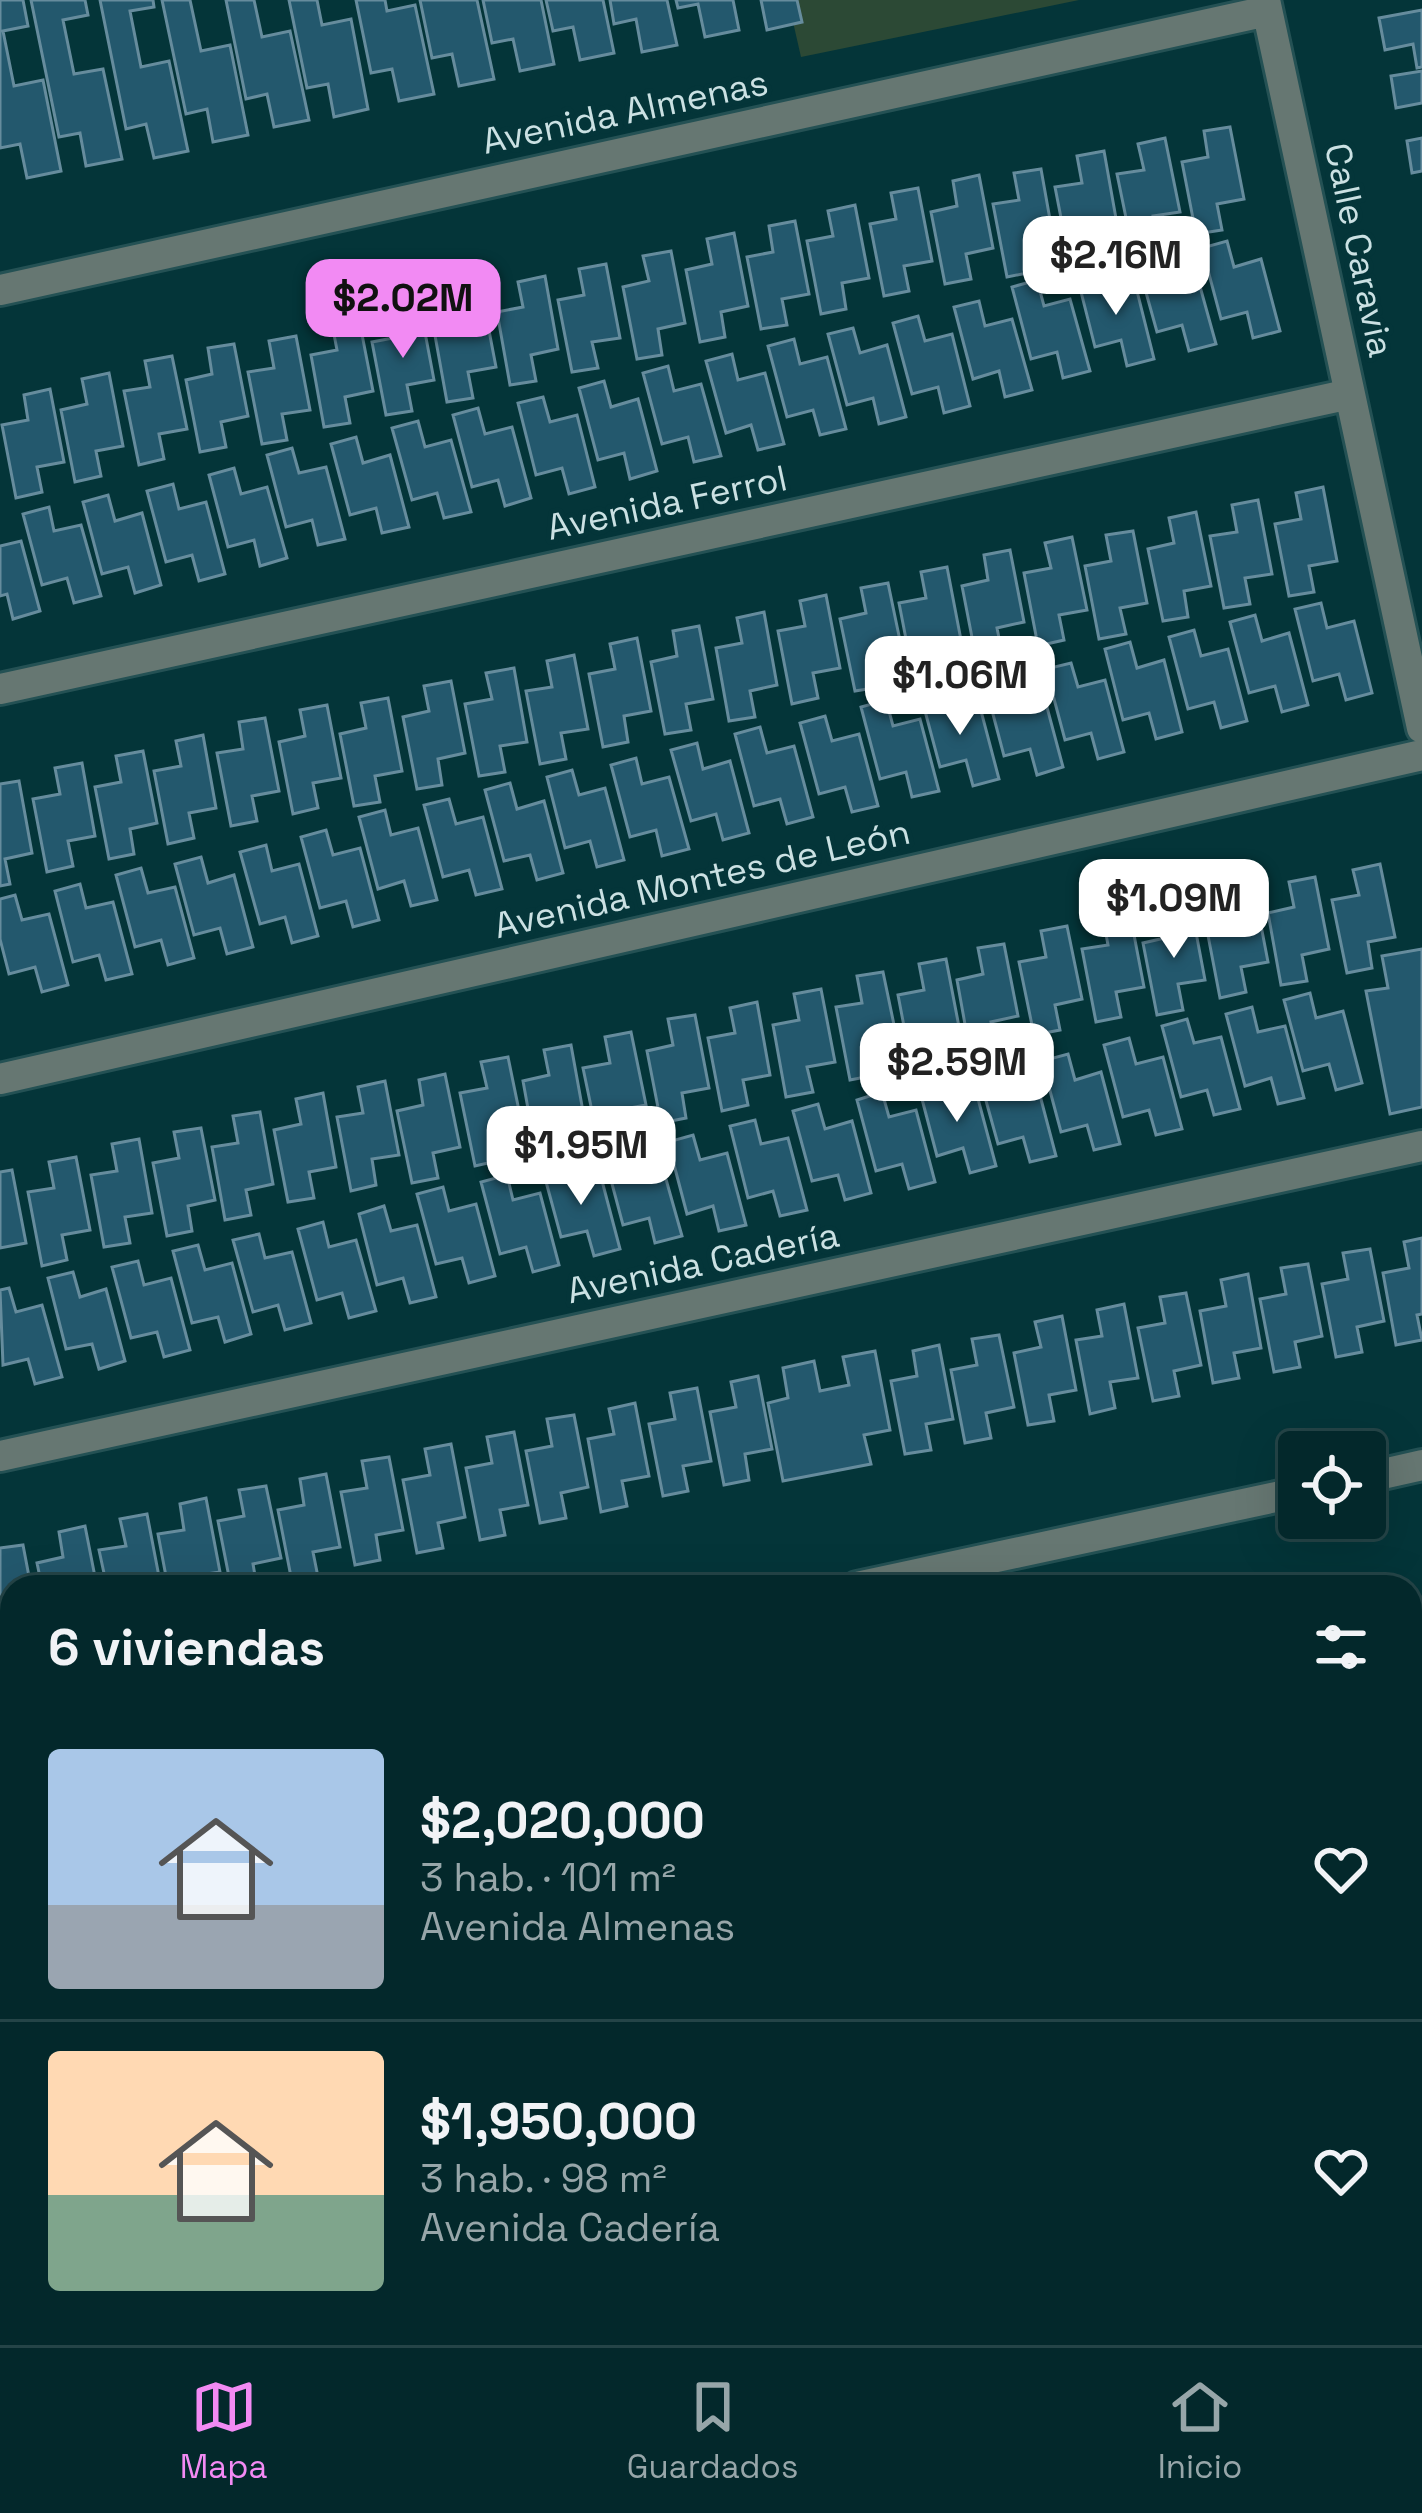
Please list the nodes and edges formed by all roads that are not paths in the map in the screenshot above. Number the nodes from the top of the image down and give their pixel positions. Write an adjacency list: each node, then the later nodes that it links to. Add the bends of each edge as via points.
1 (1266, 5): 2 (street, Avenida Almenas); 3 (street, Calle Caravia)
2 (0, 290)
3 (1350, 394): 4 (street, Avenida Ferrol); 5 (street, Calle Caravia)
4 (0, 689)
5 (1422, 728)
6 (1422, 754): 7 (street, Avenida Montes de León)
7 (0, 1079)
8 (1422, 1146): 9 (street, Avenida Cadería)
9 (0, 1456)
10 (1422, 1465): 11 (street)
11 (1386, 1473)
12 (1278, 1497): 13 (street)
13 (913, 1575)

